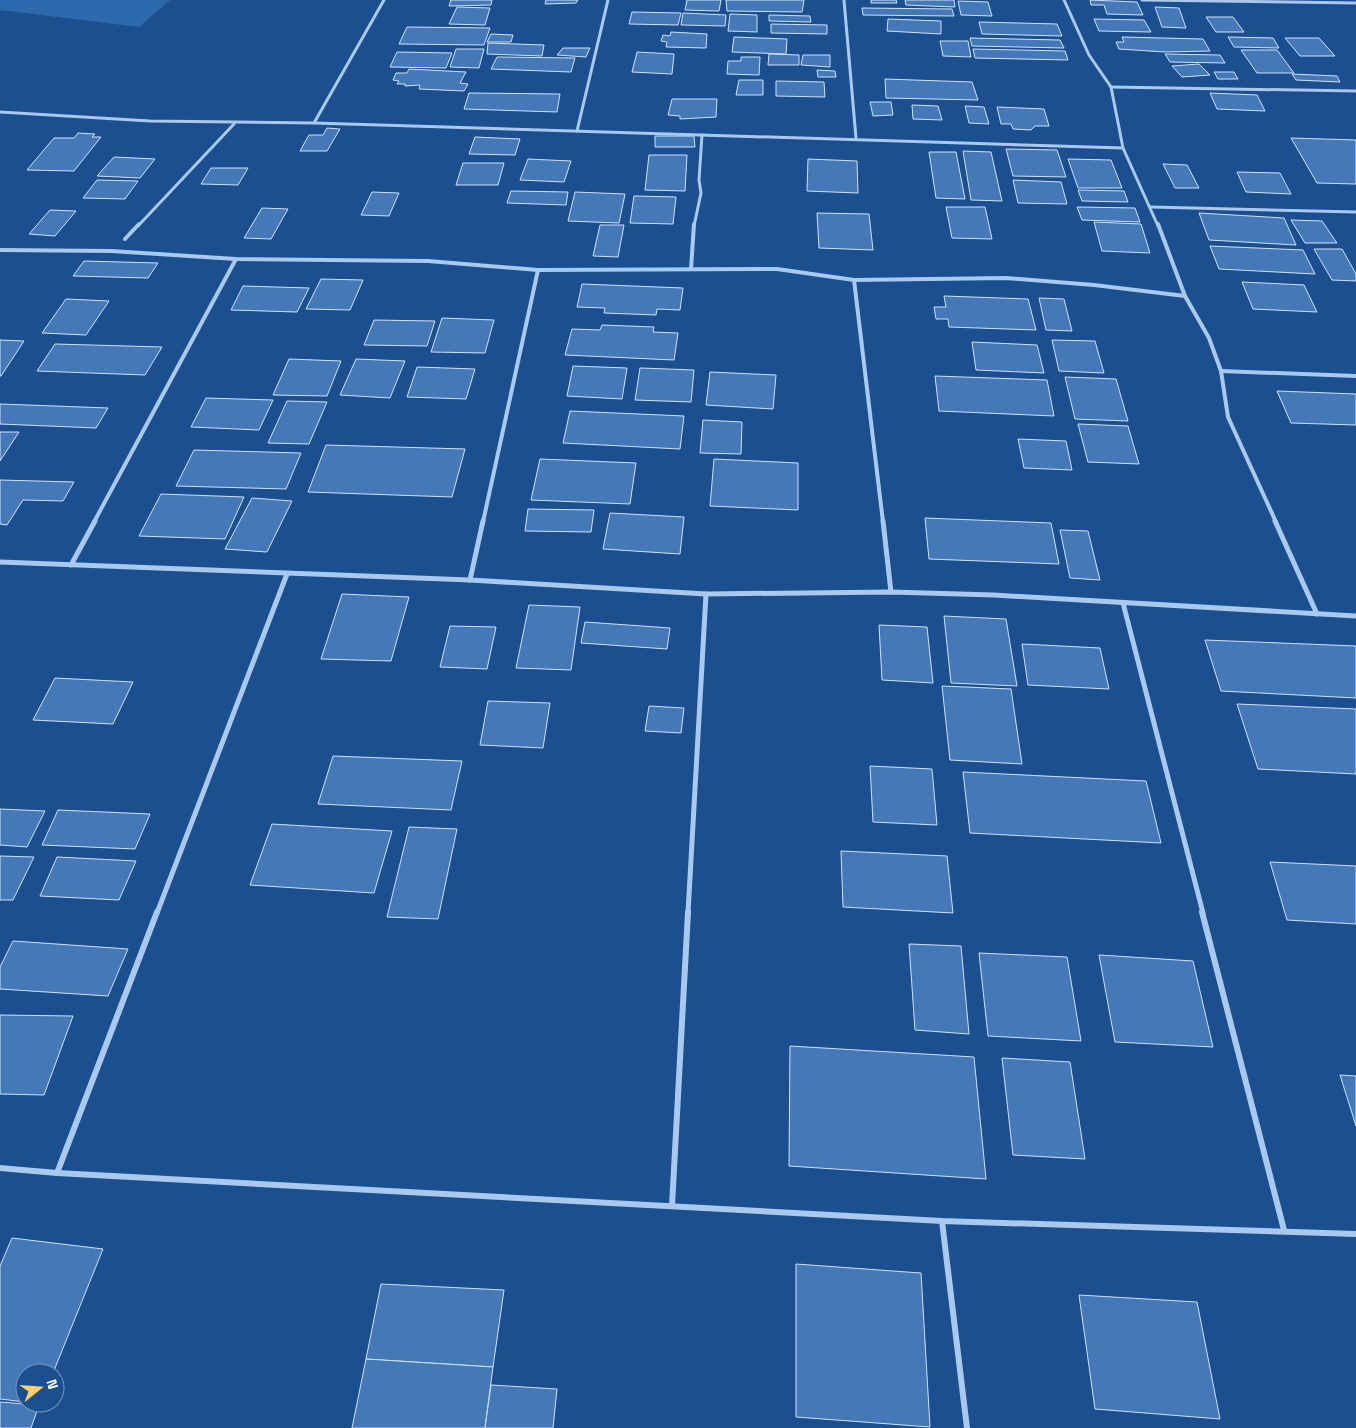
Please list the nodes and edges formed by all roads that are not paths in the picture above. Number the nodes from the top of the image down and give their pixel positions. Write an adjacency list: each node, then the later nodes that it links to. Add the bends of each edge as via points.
1 (384, 0): 10 (street)
2 (608, 0): 12 (street)
3 (844, 0): 14 (street)
4 (1064, 0): 7 (street, via 1089,55)
5 (1142, 0): 6 (street)
6 (1356, 3)
7 (1111, 87): 8 (street); 15 (street)
8 (1356, 91)
9 (0, 112): 11 (street)
10 (314, 123): 11 (street); 12 (street)
11 (234, 124): 18 (street)
12 (577, 131): 13 (street)
13 (702, 135): 14 (street); 21 (street, via 701,193 692,234)
14 (856, 138): 15 (street)
15 (1123, 148): 16 (street)
16 (1151, 207): 17 (street); 24 (street)
17 (1356, 212)
18 (125, 239)
19 (0, 250): 20 (street, via 111,251)
20 (236, 259): 22 (street, via 428,261); 28 (street)
21 (691, 269): 22 (street); 23 (street, via 777,269)
22 (538, 270): 30 (street)
23 (854, 280): 24 (street, via 1006,278); 31 (street)
24 (1185, 296): 25 (street, via 1209,338)
25 (1222, 371): 26 (street); 34 (street, via 1228,417)
26 (1356, 376)
27 (0, 562): 28 (street)
28 (71, 565): 29 (street)
29 (287, 574): 30 (street); 37 (street)
30 (470, 580): 32 (street)
31 (891, 592): 32 (street); 33 (street)
32 (706, 594): 38 (street)
33 (1123, 603): 34 (street); 40 (street)
34 (1317, 614): 35 (street)
35 (1356, 616)
36 (0, 1168): 37 (street)
37 (56, 1173): 38 (street)
38 (672, 1206): 39 (street)
39 (942, 1221): 40 (street); 42 (street)
40 (1284, 1230): 41 (street)
41 (1356, 1234)
42 (967, 1428)

